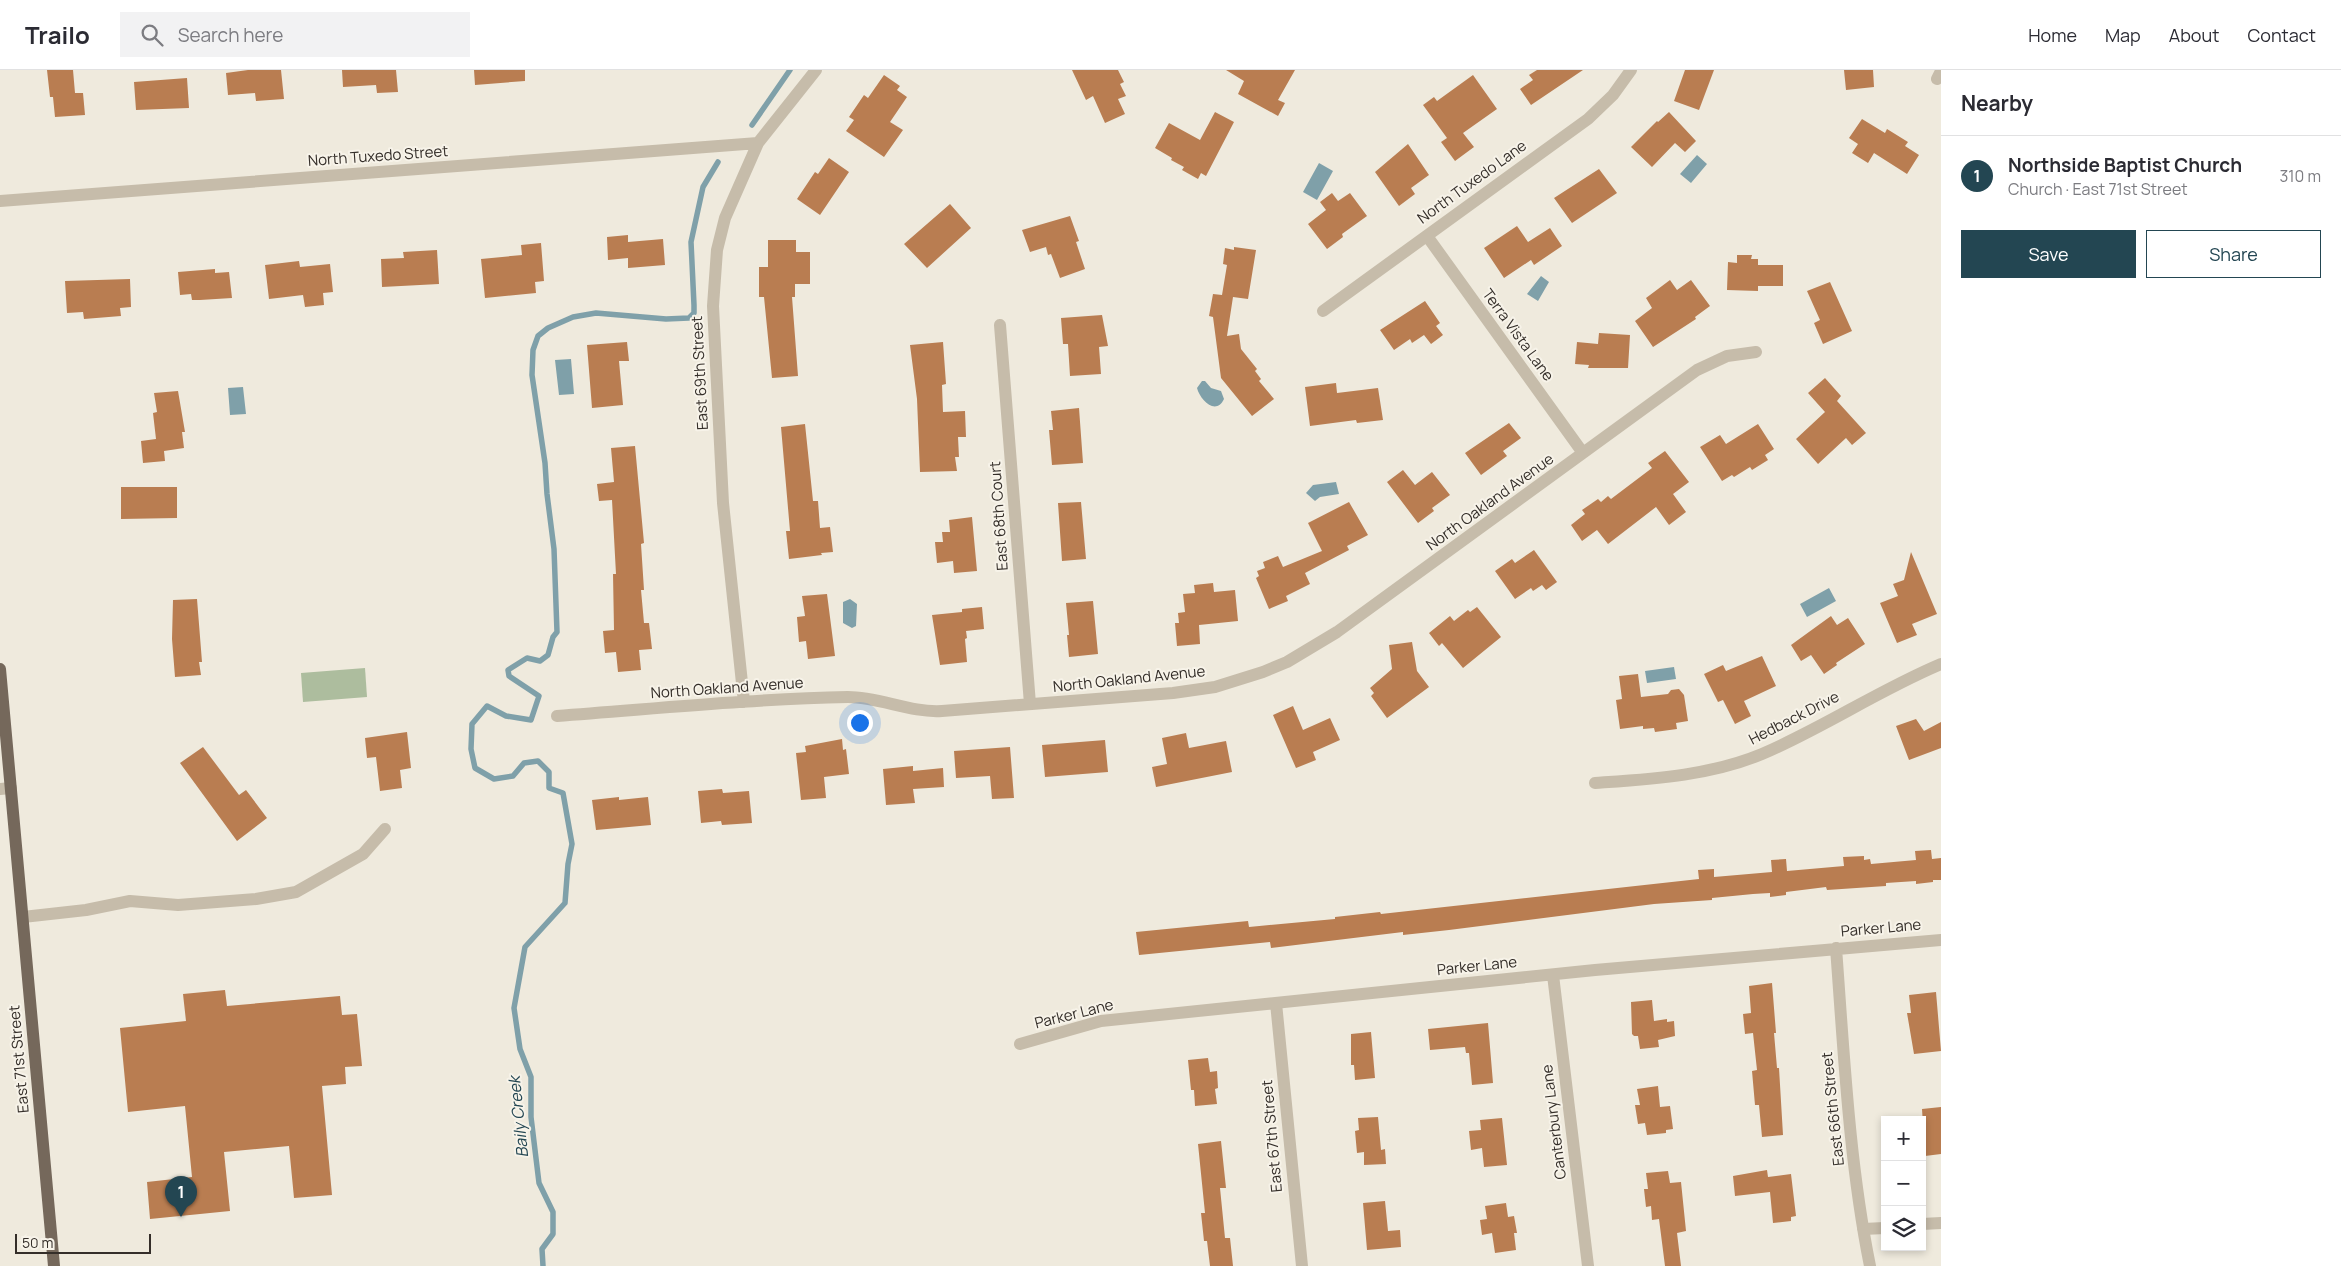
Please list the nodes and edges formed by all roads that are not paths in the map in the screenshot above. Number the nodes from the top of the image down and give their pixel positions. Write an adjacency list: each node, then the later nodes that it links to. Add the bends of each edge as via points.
1 (816, 70): 3 (street, East 69th Street)
2 (1631, 70): 5 (street, North Tuxedo Lane, via 1613,95 1594,113)
3 (758, 143): 4 (street, North Tuxedo Street); 12 (street, East 69th Street, via 725,218 717,250 713,306 723,503)
4 (0, 201)
5 (1426, 236): 6 (street, North Tuxedo Lane); 9 (street, Terra Vista Lane)
6 (1323, 310)
7 (1000, 325): 13 (street, East 68th Court)
8 (1756, 352): 9 (street, North Oakland Avenue, via 1727,356 1702,367)
9 (1584, 453): 13 (street, North Oakland Avenue, via 1338,632 1287,662 1239,680 1199,690)
10 (1941, 664): 15 (street, Hedback Drive, via 1886,688 1791,741 1737,763 1680,776)
11 (0, 669): 16 (main road, East 71st Street)
12 (744, 702): 13 (street, North Oakland Avenue, via 860,698 935,712); 14 (street, North Oakland Avenue)
13 (1030, 704)
14 (557, 716)
15 (1594, 783)
16 (5, 788): 18 (main road, East 71st Street)
17 (385, 829): 18 (street, via 363,854 296,892 256,899 178,905 130,901)
18 (23, 917): 28 (main road, East 71st Street)
19 (1941, 940): 20 (street, Parker Lane)
20 (1836, 948): 21 (street, Parker Lane); 27 (street, East 66th Street, via 1848,1108)
21 (1553, 974): 22 (street, Parker Lane); 30 (street, Canterbury Lane)
22 (1276, 1002): 23 (street, Parker Lane, via 1101,1021); 29 (street, East 67th Street)
23 (1020, 1044)
24 (1941, 1223): 25 (street)
25 (1926, 1224)
26 (1881, 1228): 27 (street)
27 (1863, 1230): 31 (street, East 66th Street)
28 (54, 1266)
29 (1302, 1266)
30 (1588, 1266)
31 (1870, 1266)

